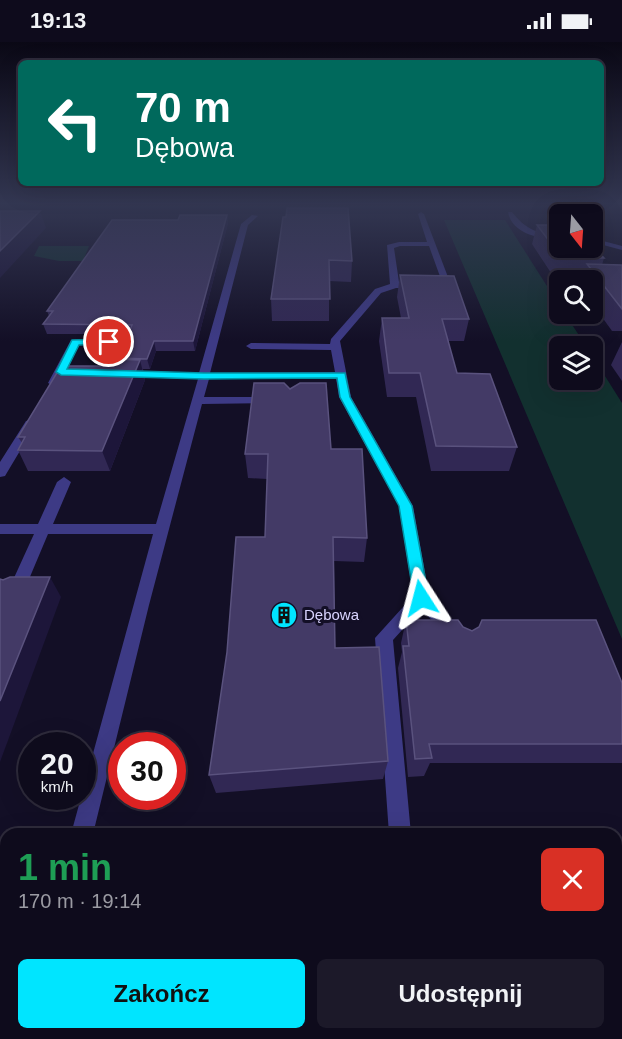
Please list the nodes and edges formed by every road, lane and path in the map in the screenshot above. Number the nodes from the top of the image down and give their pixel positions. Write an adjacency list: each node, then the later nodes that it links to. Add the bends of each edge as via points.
1 (238, 249): 10 (street)
2 (390, 249): 4 (street)
3 (434, 249): 4 (street, via 447,285)
4 (395, 285): 7 (street, via 378,291 335,341)
5 (126, 342): 11 (street, via 75,342 67,372)
6 (251, 346): 7 (street)
7 (336, 347): 9 (street)
8 (109, 373): 10 (street)
9 (341, 375): 10 (street); 21 (street, via 345,397 406,506)
10 (204, 376): 13 (street)
11 (49, 392)
12 (280, 400): 13 (street)
13 (197, 401): 19 (street)
14 (37, 412): 15 (street)
15 (0, 473)
16 (64, 482): 18 (street)
17 (0, 529): 18 (street)
18 (44, 529): 19 (street); 20 (street)
19 (162, 529): 23 (street)
20 (16, 591)
21 (421, 598): 22 (street); 24 (street, via 384,638)
22 (462, 643)
23 (84, 828)
24 (400, 828)

